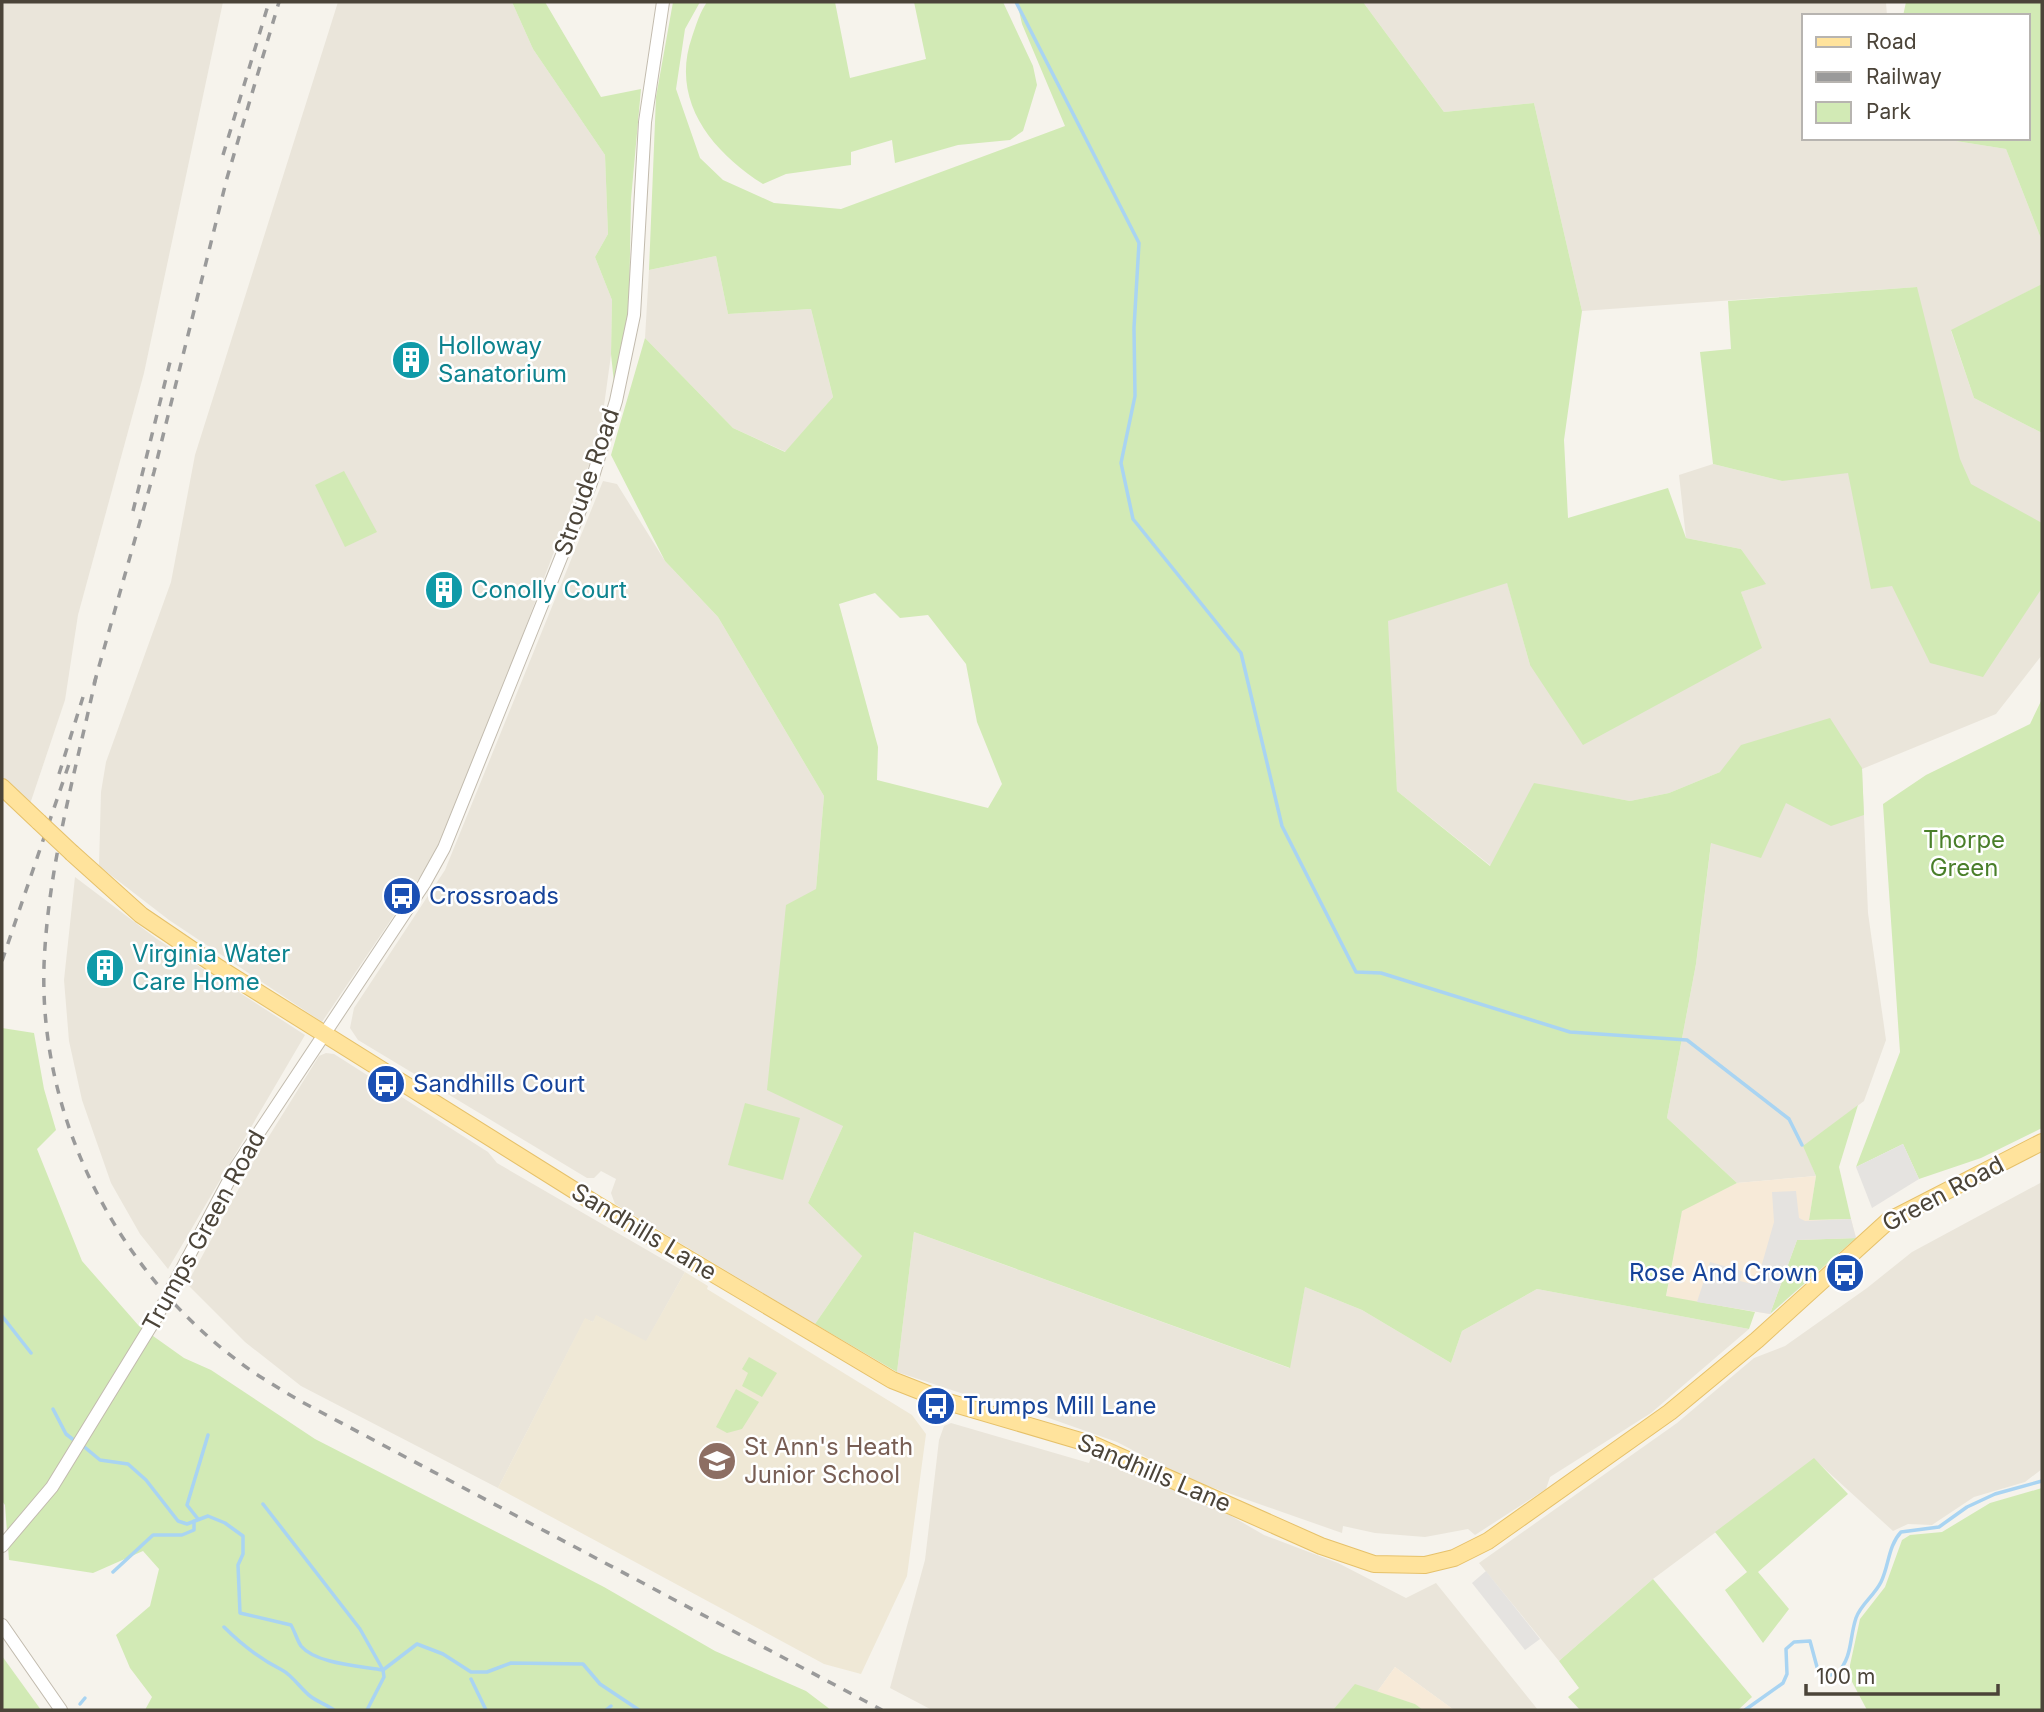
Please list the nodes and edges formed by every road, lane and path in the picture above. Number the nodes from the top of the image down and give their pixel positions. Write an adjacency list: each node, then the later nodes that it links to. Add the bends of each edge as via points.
1 (663, 2): 3 (street, Stroude Road, via 645,122 632,328 590,484 444,848)
2 (2, 787): 3 (main road, Sandhills Lane, bridge, via 158,928)
3 (323, 1033): 5 (main road, Sandhills Lane, via 596,1204 892,1380 948,1402 1094,1445 1374,1564 1425,1564 1454,1558 1488,1541 1670,1412); 6 (street, Trumps Green Road, via 236,1167 157,1316 41,1503)
4 (2042, 1142): 5 (main road, Green Road, via 1888,1220)
5 (1757, 1340)
6 (2, 1546)
7 (2, 1625): 8 (street)
8 (61, 1710)

